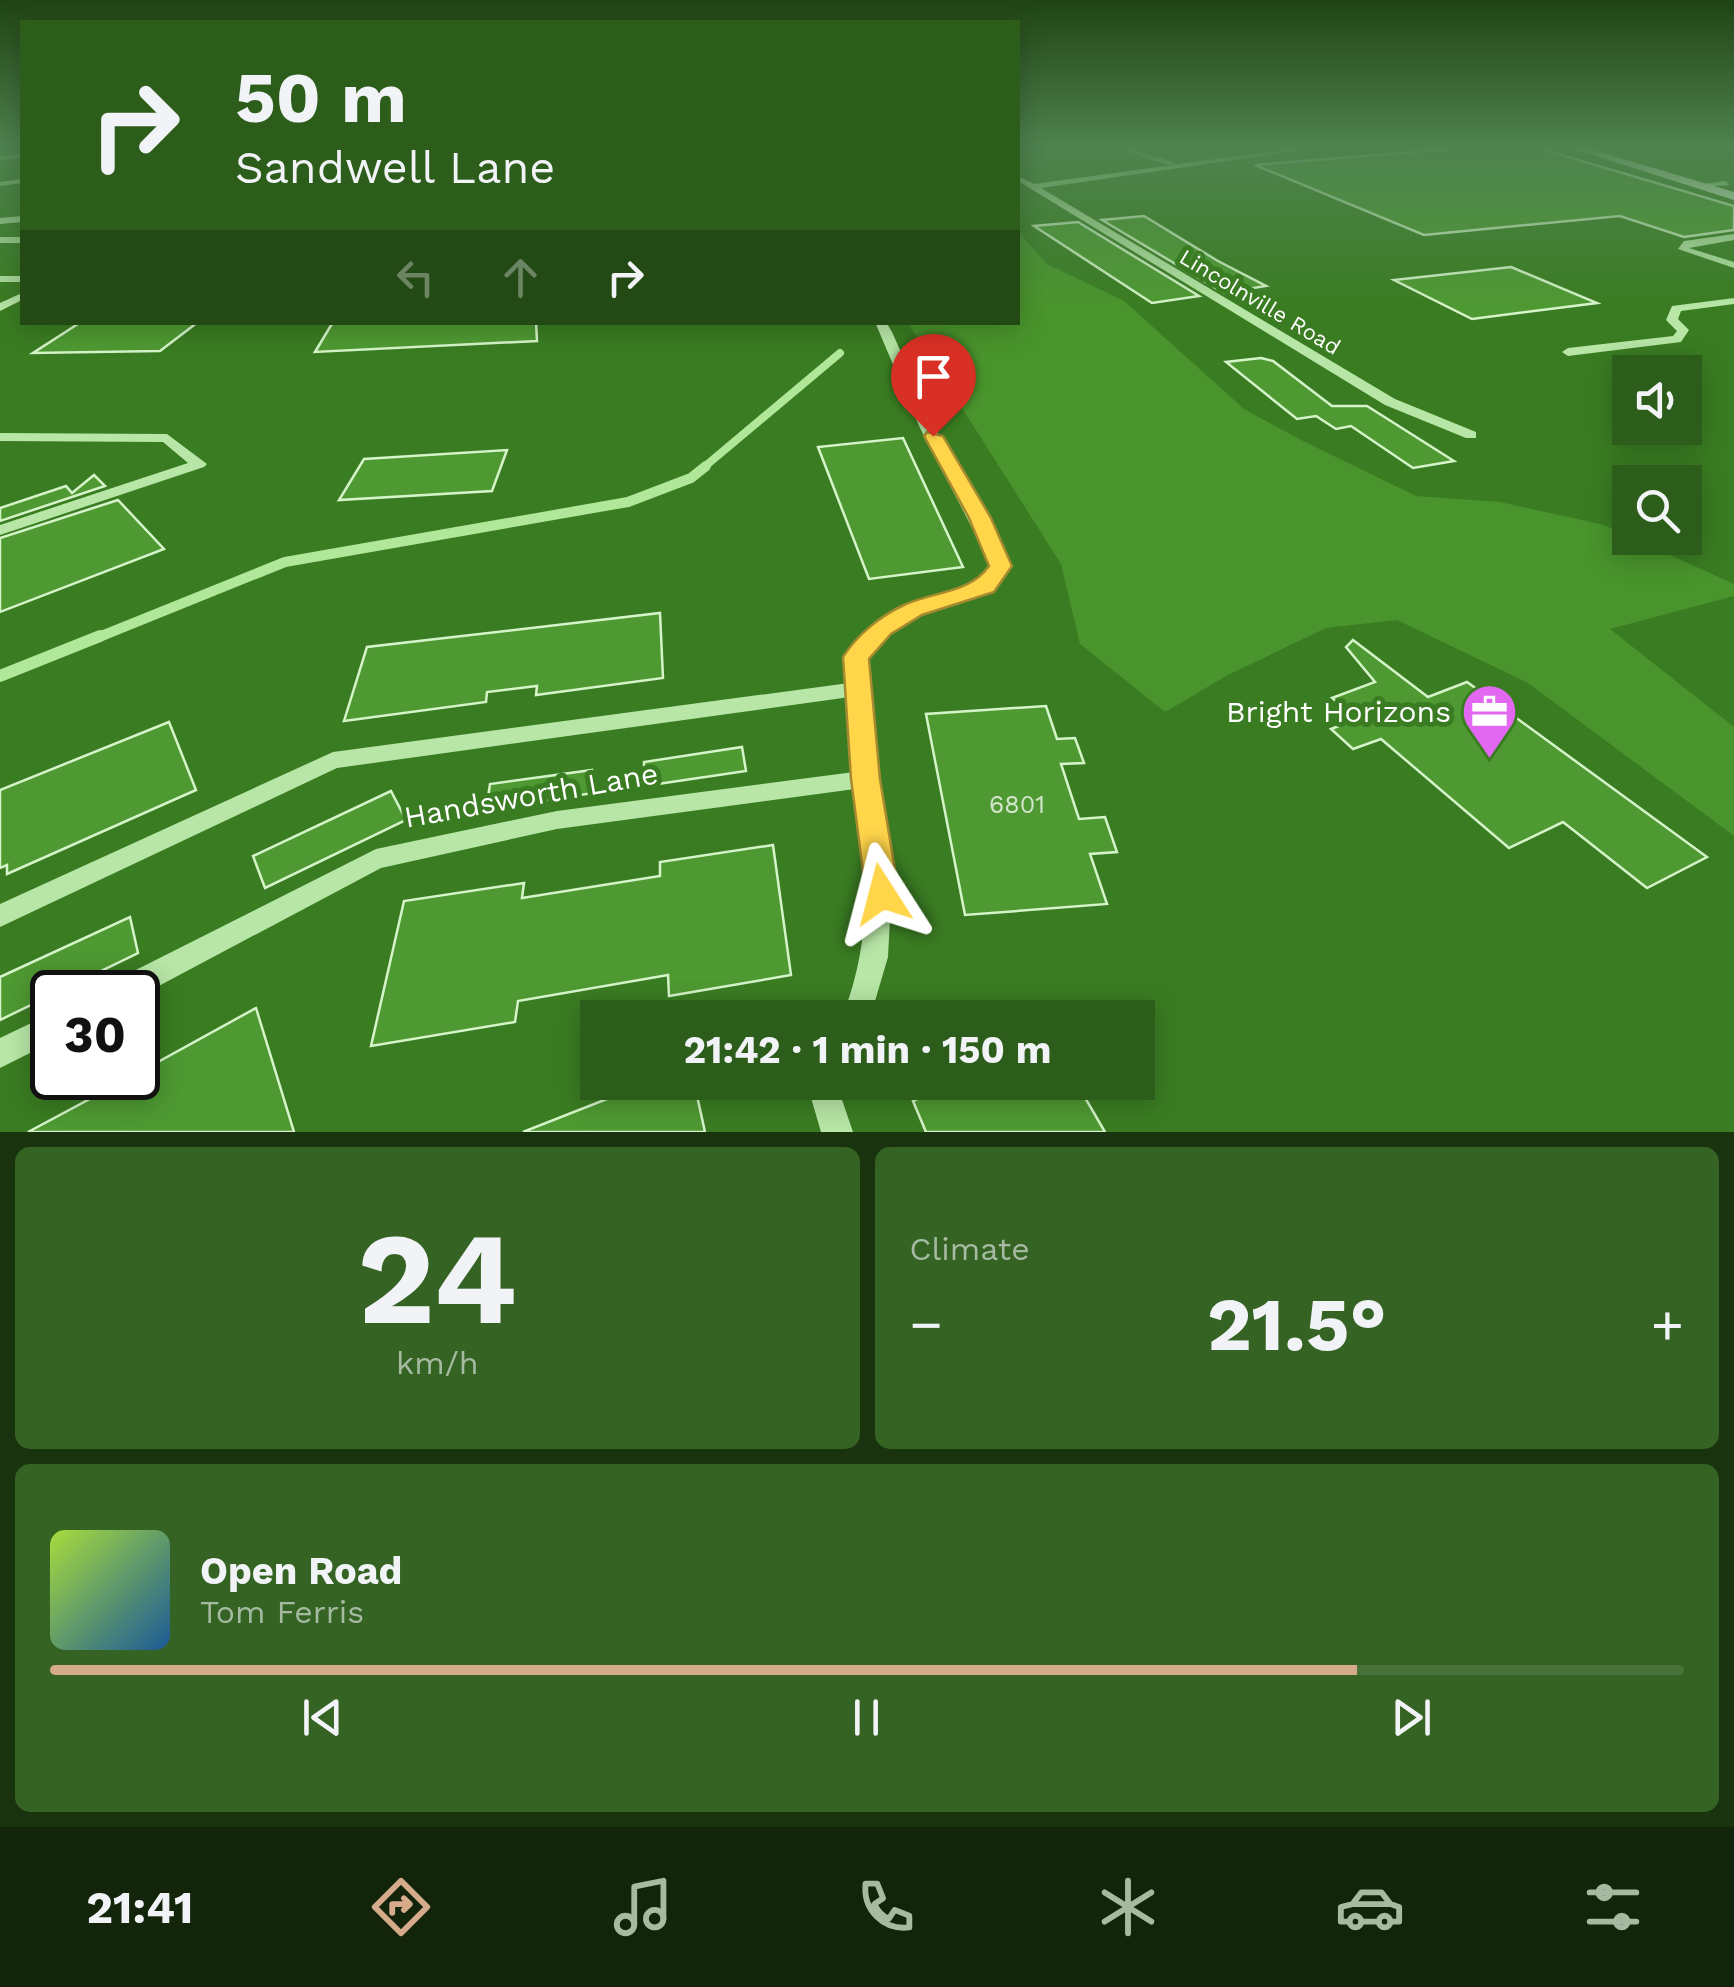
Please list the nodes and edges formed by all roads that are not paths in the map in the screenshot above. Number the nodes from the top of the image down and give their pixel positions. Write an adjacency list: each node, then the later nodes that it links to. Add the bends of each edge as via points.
1 (1058, 200): 7 (street, Lincolnville Road, via 1390,402)
2 (1734, 237): 3 (street, via 1683,249)
3 (1734, 266)
4 (1734, 301): 6 (street, via 1676,308 1672,320 1683,330 1677,339)
5 (882, 325): 10 (street, via 918,410 1001,566 986,587 913,610 882,628 856,657)
6 (1568, 352)
7 (1471, 435)
8 (0, 436): 9 (street, via 167,438 198,464)
9 (0, 530)
10 (860, 688): 11 (street); 12 (street, via 332,760)
11 (866, 779): 13 (street, Handsworth Lane, via 558,820 376,859); 14 (street, via 882,894)
12 (0, 916)
13 (160, 971)
14 (864, 1000)
15 (30, 1037): 16 (street)
16 (0, 1053)
17 (827, 1100): 18 (street)
18 (837, 1132)

